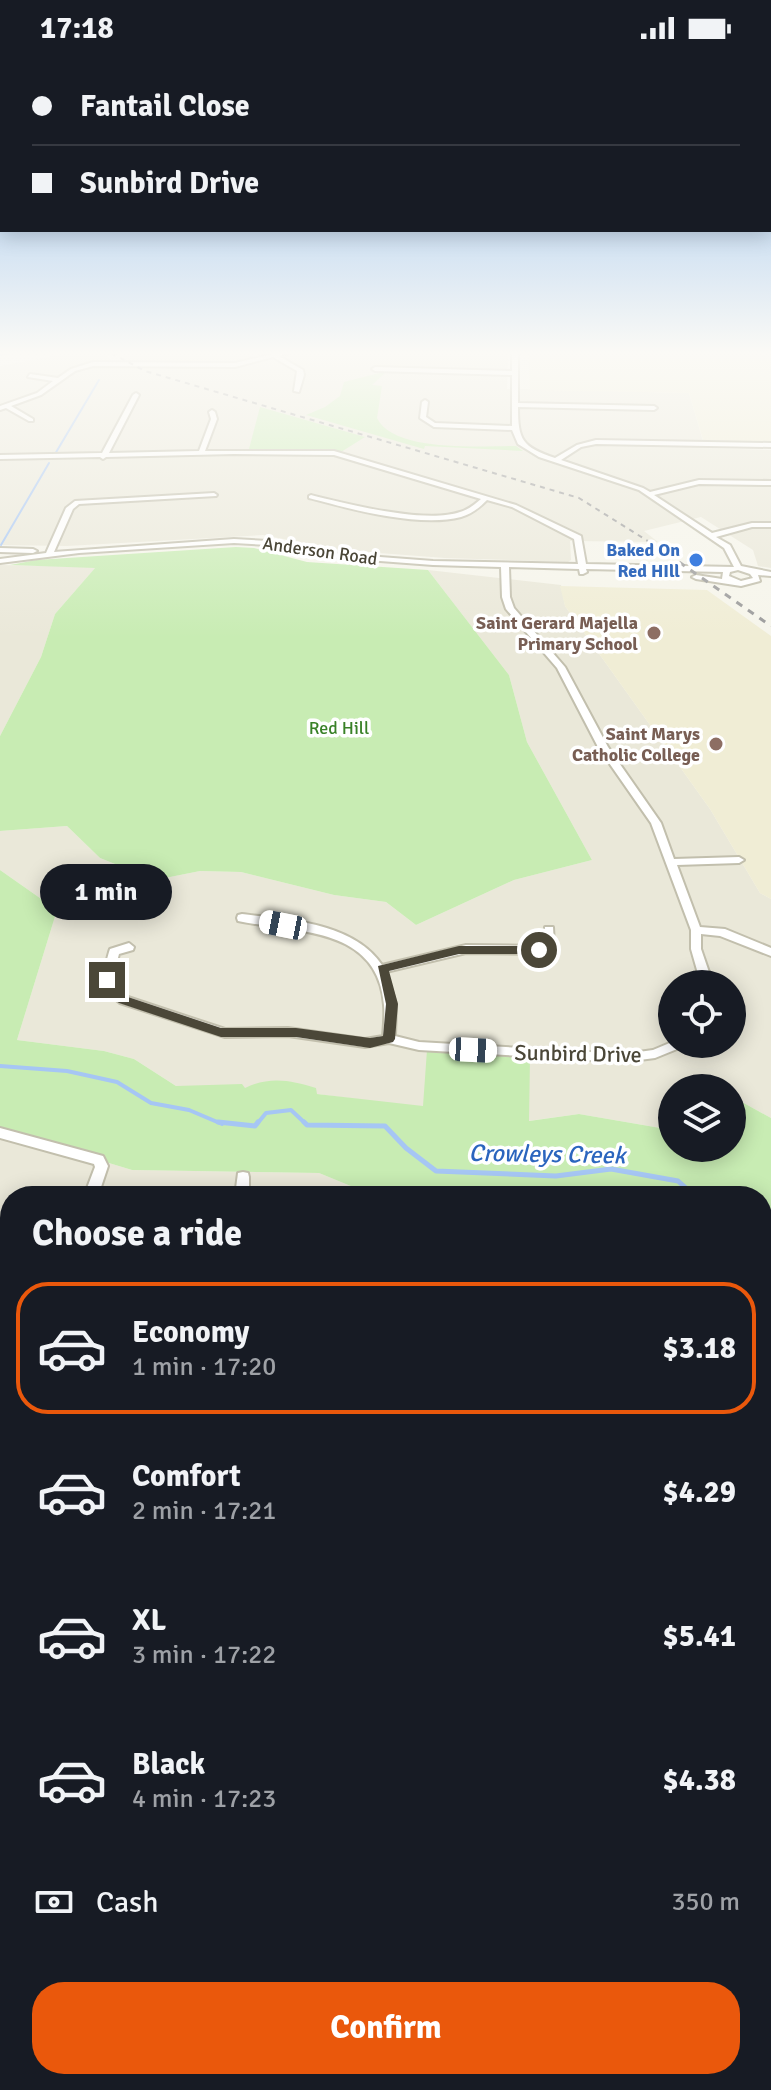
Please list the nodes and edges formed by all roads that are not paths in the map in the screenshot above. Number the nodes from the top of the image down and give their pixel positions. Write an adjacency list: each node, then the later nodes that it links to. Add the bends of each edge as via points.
1 (108, 448): 7 (street)
2 (203, 448): 5 (street)
3 (526, 448): 8 (street)
4 (576, 448): 8 (street)
5 (201, 453): 7 (street); 13 (street, via 334,453)
6 (0, 457): 7 (street)
7 (103, 457)
8 (555, 461): 10 (street)
9 (771, 483): 10 (street, via 699,482)
10 (649, 494): 15 (street)
11 (214, 495): 17 (street, via 77,502)
12 (311, 497): 13 (street, via 364,510 450,516 468,512)
13 (486, 498): 20 (street, via 578,538)
14 (771, 525): 15 (street)
15 (710, 536): 21 (street, via 731,551)
16 (0, 550): 17 (street, Anderson Road)
17 (49, 553): 18 (street, Anderson Road); 19 (street, Anderson Road, via 234,541 327,555)
18 (0, 561)
19 (505, 566): 20 (street, Anderson Road); 27 (street, via 510,609 561,667 603,747 656,823)
20 (583, 569): 21 (street, Anderson Road); 25 (street, Anderson Road)
21 (734, 569): 22 (street, Anderson Road); 25 (street, via 725,572 726,578)
22 (749, 571): 23 (street); 25 (street, via 757,578)
23 (771, 574)
24 (771, 581): 25 (street, Anderson Road)
25 (746, 584)
26 (739, 860): 27 (street)
27 (671, 862): 30 (street)
28 (242, 918): 33 (street, via 341,938 369,954)
29 (549, 930): 33 (street, via 549,945 539,950 459,950)
30 (696, 930): 32 (street, via 721,932); 34 (street)
31 (129, 947): 35 (street, Sunbird Drive, via 114,952 107,980 124,1000 225,1033 288,1032 370,1043)
32 (771, 952)
33 (382, 969): 35 (street, via 392,1004)
34 (703, 970)
35 (389, 1039): 36 (street, Sunbird Drive, via 419,1046 624,1058)
36 (658, 1053)
37 (0, 1133): 39 (street, via 98,1160 102,1166)
38 (243, 1177): 40 (street)
39 (96, 1186)
40 (243, 1186)

